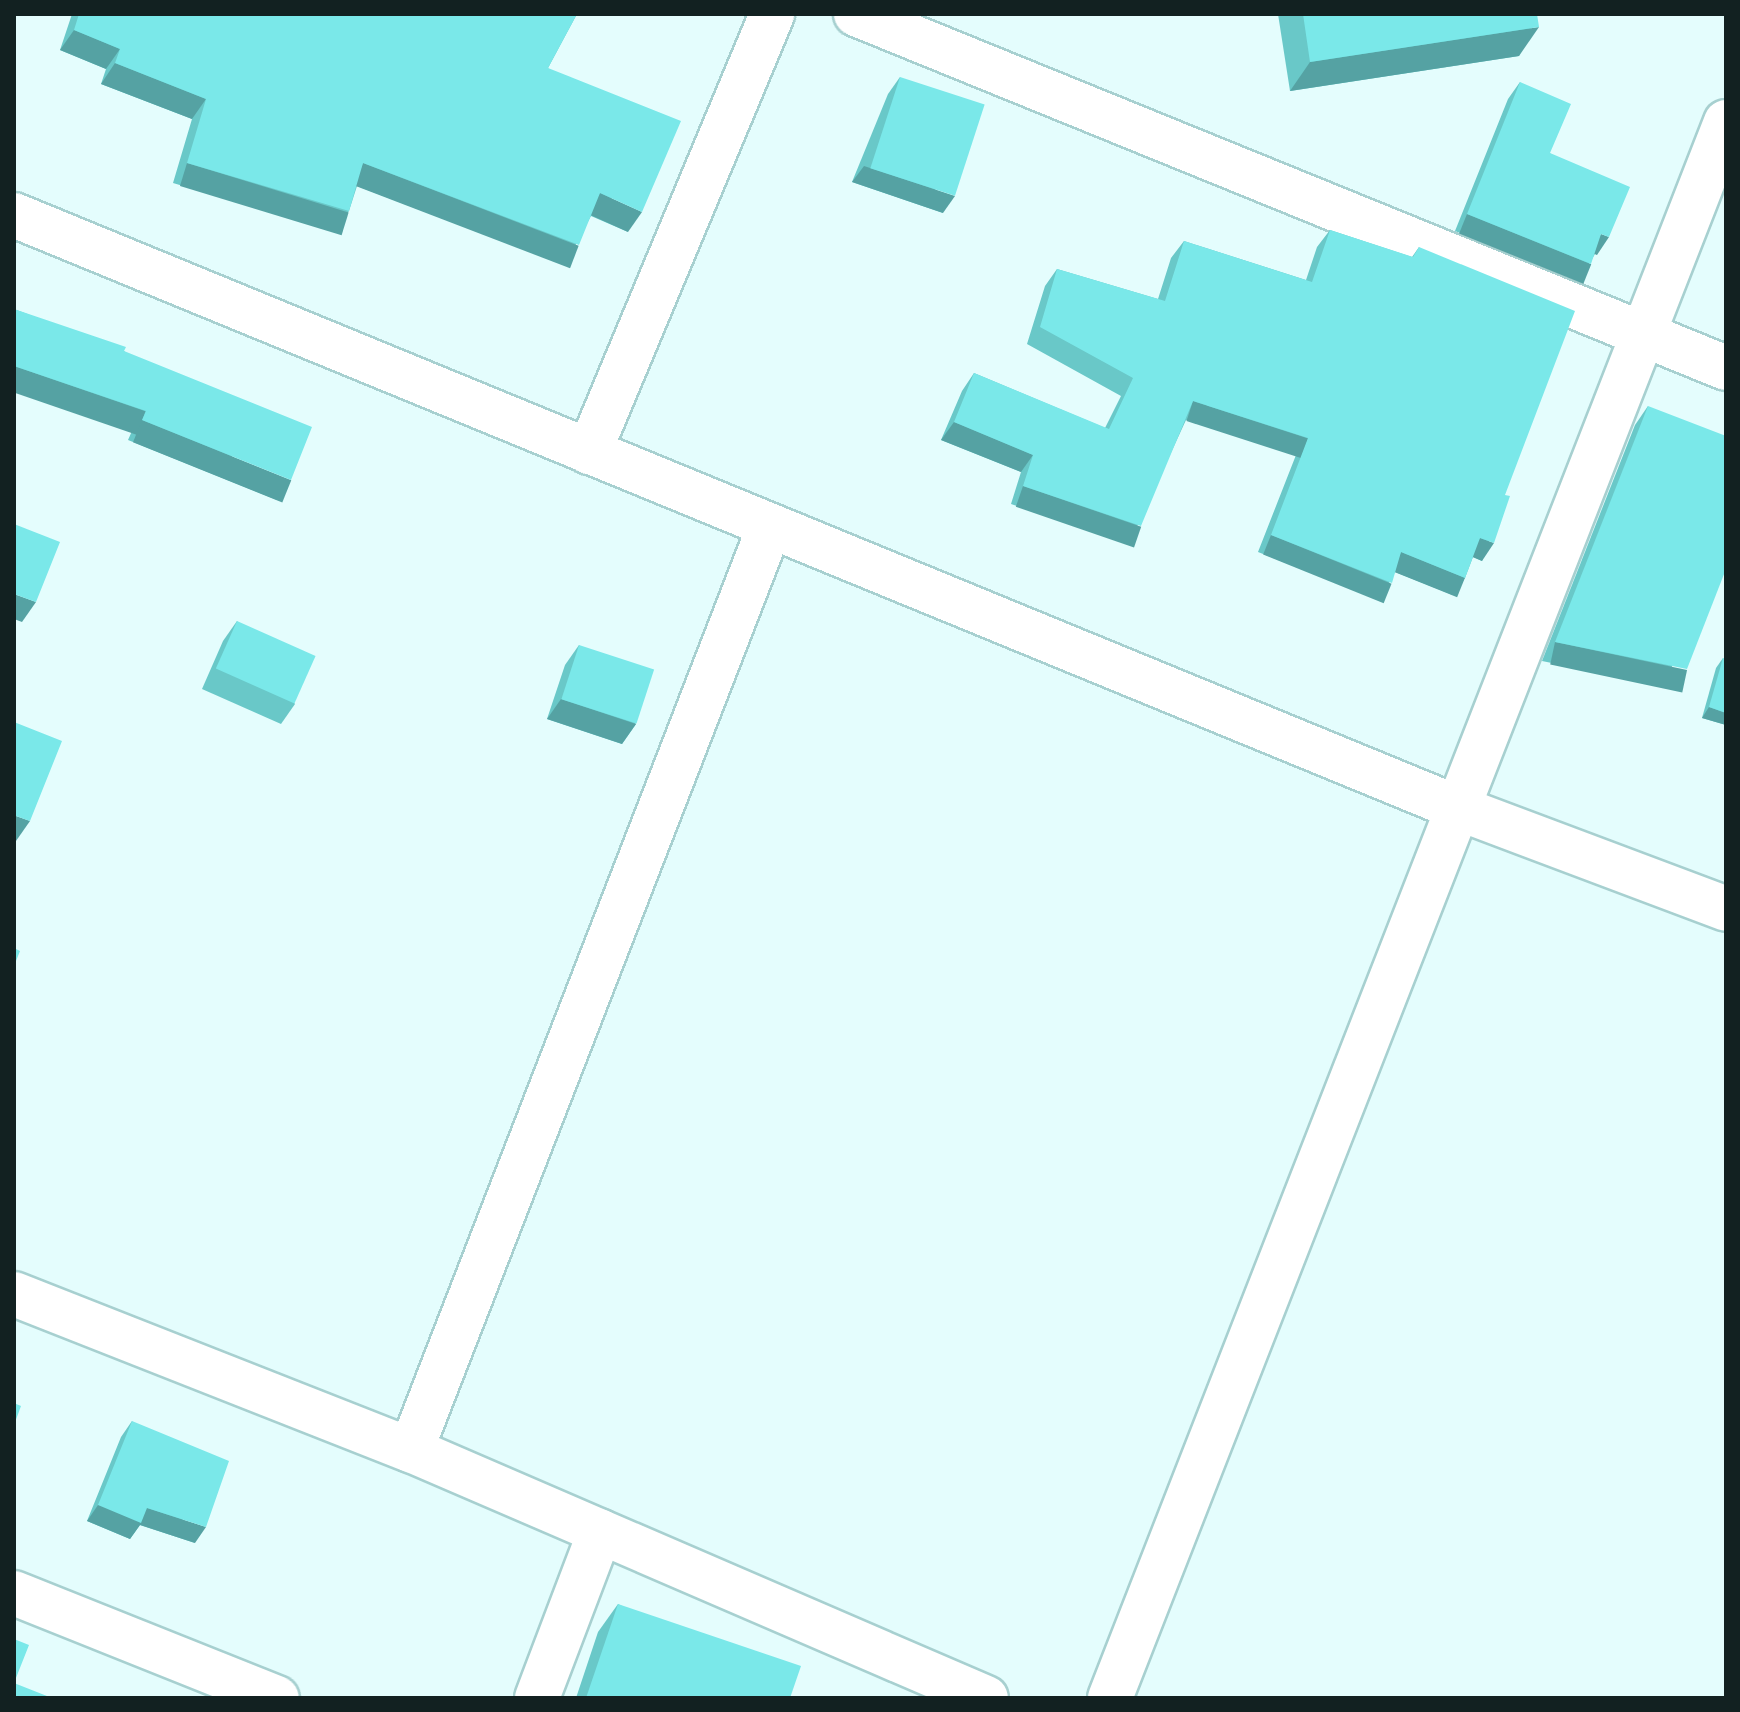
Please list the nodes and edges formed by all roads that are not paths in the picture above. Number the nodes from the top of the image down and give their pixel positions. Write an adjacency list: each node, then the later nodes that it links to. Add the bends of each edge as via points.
1 (772, 14): 7 (street)
2 (856, 14): 5 (street)
3 (1726, 122): 5 (street)
4 (14, 215): 7 (street)
5 (1643, 336): 6 (street); 9 (street)
6 (1726, 368)
7 (589, 452): 8 (street)
8 (770, 526): 9 (street); 12 (street)
9 (1458, 808): 10 (street); 18 (street)
10 (1726, 909)
11 (14, 1294): 12 (street)
12 (411, 1450): 13 (street)
13 (600, 1532): 16 (street); 17 (street)
14 (14, 1593): 15 (street)
15 (277, 1698)
16 (537, 1698)
17 (986, 1698)
18 (1110, 1698)

